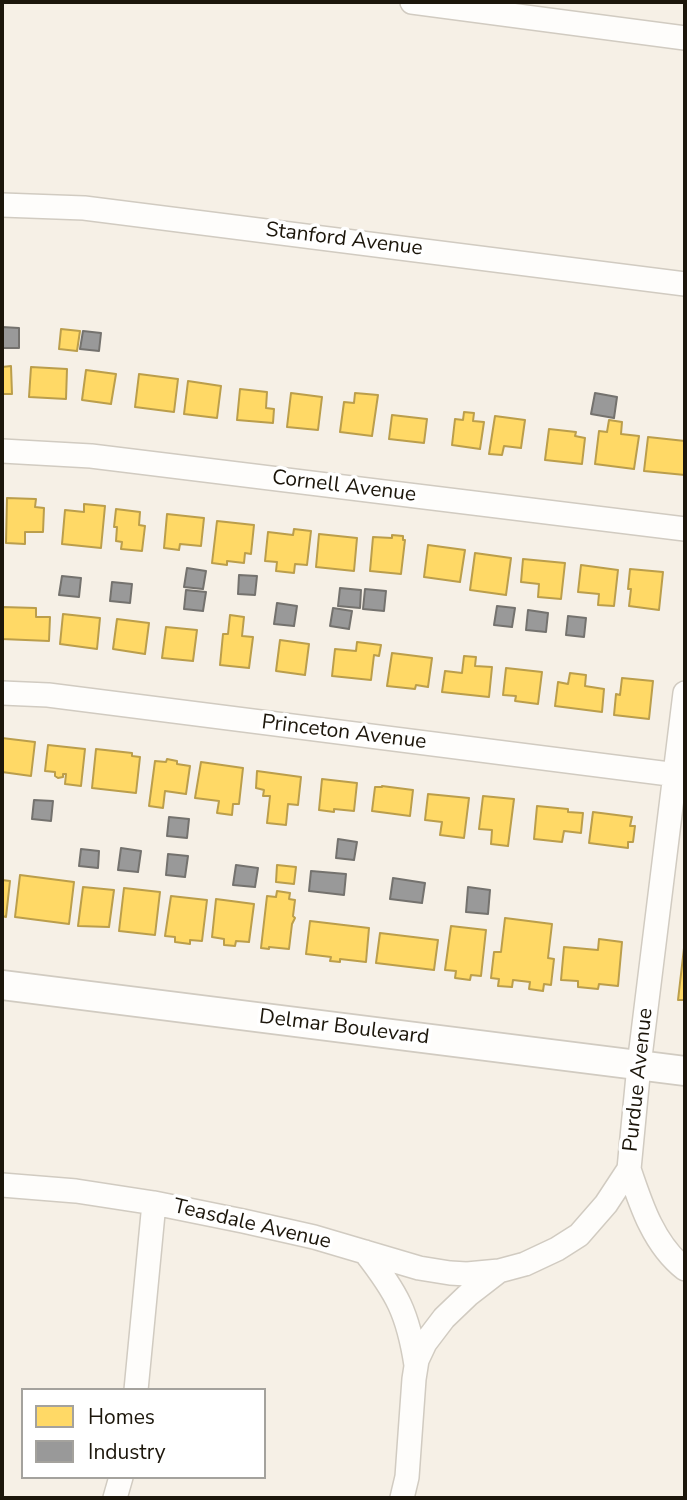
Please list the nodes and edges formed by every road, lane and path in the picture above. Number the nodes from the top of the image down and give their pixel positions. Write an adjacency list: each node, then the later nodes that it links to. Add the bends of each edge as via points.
1 (412, 2): 2 (street)
2 (685, 38)
3 (2, 205): 4 (street, Stanford Avenue, via 84,208)
4 (685, 284)
5 (2, 451): 6 (street, Cornell Avenue, via 105,458)
6 (685, 529)
7 (2, 693): 9 (street, Princeton Avenue, via 48,695)
8 (685, 693): 9 (street, Purdue Avenue)
9 (680, 776): 11 (street, Purdue Avenue)
10 (2, 985): 11 (main road, Delmar Boulevard)
11 (639, 1065): 12 (main road, Delmar Boulevard); 13 (street, Purdue Avenue)
12 (685, 1071)
13 (629, 1169): 17 (street, via 659,1239); 18 (street, Purdue Avenue, via 579,1235 525,1264)
14 (2, 1185): 15 (street, Teasdale Avenue)
15 (154, 1203): 16 (street, Teasdale Avenue); 20 (street)
16 (365, 1252): 18 (street, Teasdale Avenue, via 450,1273); 19 (street, Purdue Avenue, via 400,1302)
17 (685, 1269)
18 (499, 1271): 19 (street, Purdue Avenue, via 444,1318 425,1343)
19 (416, 1366): 22 (street, Purdue Avenue)
20 (135, 1388)
21 (120, 1479): 23 (street)
22 (408, 1491)
23 (115, 1498)

